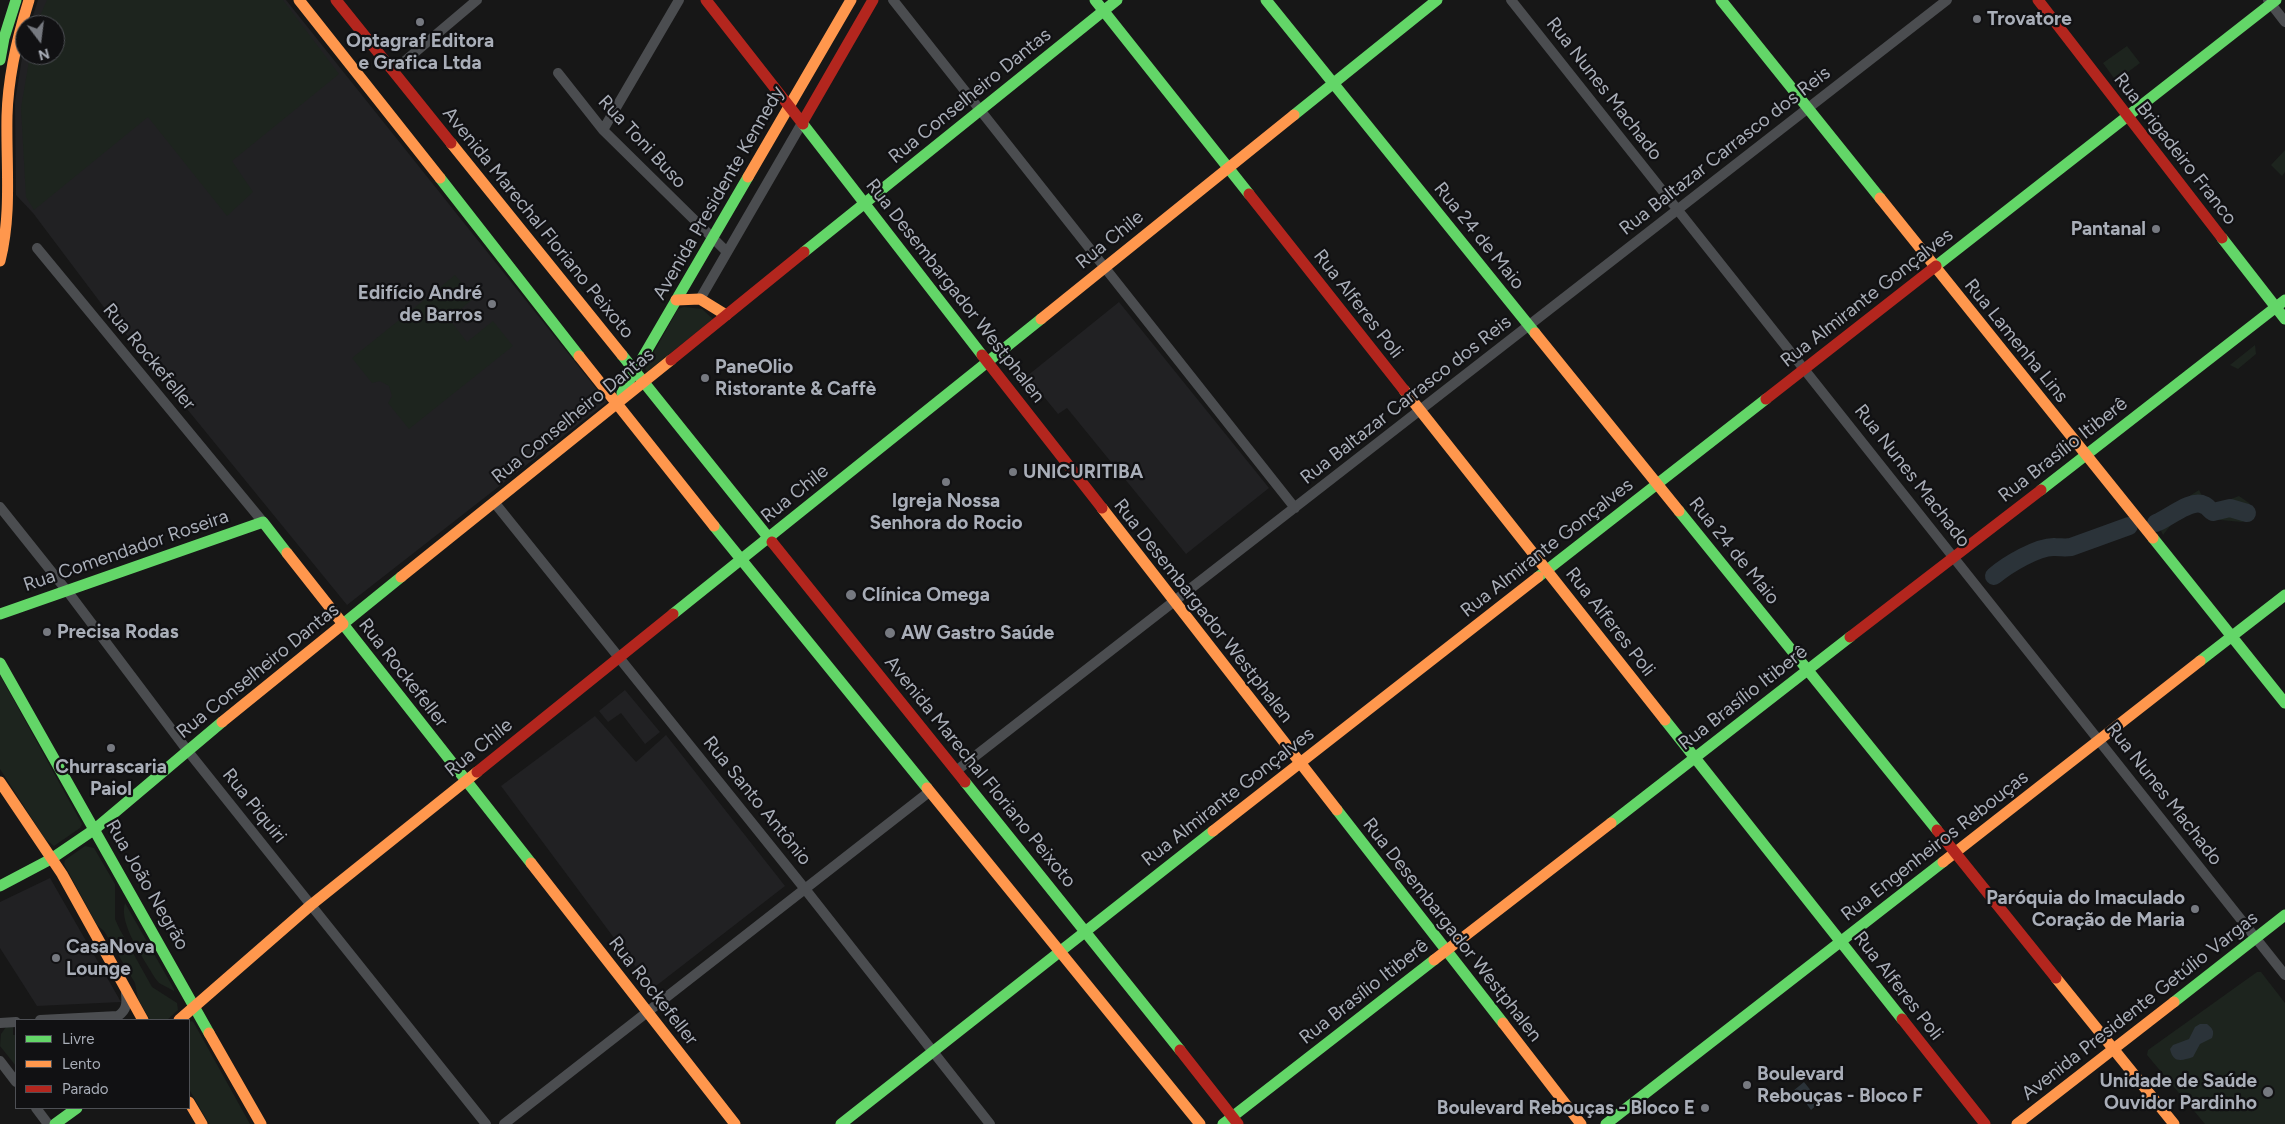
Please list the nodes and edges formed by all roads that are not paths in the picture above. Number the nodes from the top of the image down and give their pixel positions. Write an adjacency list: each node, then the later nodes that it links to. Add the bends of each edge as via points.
1 (16, 0): 25 (main road)
2 (29, 0): 21 (main road)
3 (299, 0): 57 (main road)
4 (336, 0): 29 (main road, Avenida Marechal Floriano Peixoto)
5 (477, 0): 29 (street)
6 (678, 0): 37 (street)
7 (706, 0): 32 (main road, Rua Desembargador Westphalen)
8 (851, 0): 22 (main road, Avenida Presidente Kennedy)
9 (873, 0): 24 (main road, Avenida Presidente Kennedy)
10 (893, 0): 34 (street)
11 (1095, 0): 20 (main road, Rua Alferes Poli)
12 (1116, 0): 20 (main road, Rua Conselheiro Dantas)
13 (1266, 0): 31 (main road, Rua 24 de Maio)
14 (1437, 0): 31 (main road, Rua Chile)
15 (1512, 0): 40 (street, Rua Nunes Machado)
16 (1721, 0): 33 (main road, Rua Lamenha Lins)
17 (1947, 0): 33 (street, Rua Baltazar Carrasco dos Reis)
18 (2038, 0): 35 (main road, Rua Brigadeiro Franco)
19 (2272, 1): 23 (street); 35 (main road, Rua Almirante Gonçalves)
20 (1103, 11): 34 (main road, Rua Conselheiro Dantas); 38 (main road, Rua Alferes Poli)
21 (25, 15)
22 (840, 19): 24 (main road); 32 (main road, Avenida Presidente Kennedy)
23 (2285, 22)
24 (857, 28): 36 (main road, Avenida Presidente Kennedy)
25 (2, 37): 26 (street); 28 (main road)
26 (15, 47)
27 (15, 53): 44 (main road, via 7,116 7,229)
28 (0, 60)
29 (393, 71): 55 (main road, Avenida Marechal Floriano Peixoto)
30 (558, 73): 37 (street, Rua Toni Buso)
31 (1333, 83): 38 (main road, Rua Chile); 52 (main road, Rua 24 de Maio)
32 (790, 107): 36 (main road, Rua Desembargador Westphalen); 41 (main road, Avenida Presidente Kennedy)
33 (1808, 108): 40 (street, Rua Baltazar Carrasco dos Reis); 46 (main road, Rua Lamenha Lins)
34 (980, 110): 39 (main road, Rua Conselheiro Dantas); 45 (street)
35 (2128, 116): 46 (main road, Rua Almirante Gonçalves); 49 (main road, Rua Brigadeiro Franco)
36 (802, 123): 39 (main road, Rua Desembargador Westphalen); 43 (street, Avenida Presidente Kennedy)
37 (603, 130): 41 (street, Rua Toni Buso)
38 (1228, 168): 45 (main road, Rua Chile); 58 (main road, Rua Alferes Poli)
39 (865, 203): 50 (main road, Rua Conselheiro Dantas); 53 (main road, Rua Desembargador Westphalen)
40 (1678, 210): 52 (street, Rua Baltazar Carrasco dos Reis); 54 (street, Rua Nunes Machado)
41 (712, 239): 43 (street, Rua Toni Buso); 48 (main road, Avenida Presidente Kennedy)
42 (37, 248): 64 (street, Rua Rockefeller)
43 (727, 252): 47 (street, Avenida Presidente Kennedy)
44 (0, 261)
45 (1105, 267): 53 (main road, Rua Chile); 63 (street)
46 (1935, 267): 54 (main road, Rua Almirante Gonçalves); 59 (main road, Rua Lamenha Lins)
47 (700, 299): 48 (main road); 50 (main road)
48 (676, 300): 55 (main road, Avenida Presidente Kennedy)
49 (2280, 303): 51 (main road, Rua Brigadeiro Franco); 59 (main road, Rua Brasílio Itiberê)
50 (726, 315): 56 (main road, Rua Conselheiro Dantas)
51 (2285, 319)
52 (1529, 326): 58 (street, Rua Baltazar Carrasco dos Reis); 60 (main road, Rua 24 de Maio)
53 (987, 362): 65 (main road, Rua Chile); 71 (main road, Rua Desembargador Westphalen)
54 (1804, 369): 60 (main road, Rua Almirante Gonçalves); 66 (street, Rua Nunes Machado)
55 (635, 372): 56 (main road, Avenida Marechal Floriano Peixoto); 57 (main road, Avenida Presidente Kennedy)
56 (643, 382): 57 (main road, Rua Conselheiro Dantas); 65 (main road, Avenida Marechal Floriano Peixoto)
57 (616, 404): 61 (main road, Rua Conselheiro Dantas); 67 (main road)
58 (1420, 410): 63 (street, Rua Baltazar Carrasco dos Reis); 68 (main road, Rua Alferes Poli)
59 (2086, 455): 66 (main road, Rua Brasílio Itiberê); 74 (main road, Rua Lamenha Lins)
60 (1657, 484): 68 (main road, Rua Almirante Gonçalves); 77 (main road, Rua 24 de Maio)
61 (494, 502): 73 (main road, Rua Conselheiro Dantas); 75 (street, Rua Santo Antônio)
62 (0, 507): 69 (street, Rua Piquiri)
63 (1295, 508): 71 (street, Rua Baltazar Carrasco dos Reis)
64 (263, 522): 69 (main road, Rua Comendador Roseira); 73 (main road, Rua Rockefeller)
65 (768, 537): 67 (main road, Rua Chile); 83 (main road, Avenida Marechal Floriano Peixoto)
66 (1954, 557): 77 (main road, Rua Brasílio Itiberê); 79 (street, Rua Nunes Machado)
67 (741, 560): 75 (main road, Rua Chile); 86 (main road)
68 (1547, 570): 81 (main road, Rua Alferes Poli); 82 (main road, Rua Almirante Gonçalves)
69 (67, 590): 72 (main road, Rua Comendador Roseira); 80 (street, Rua Piquiri)
70 (2285, 595): 74 (main road, Rua Engenheiros Rebouças)
71 (1174, 602): 82 (main road, Rua Desembargador Westphalen); 83 (street, Rua Baltazar Carrasco dos Reis)
72 (0, 614)
73 (343, 624): 80 (main road, Rua Conselheiro Dantas); 84 (main road, Rua Rockefeller)
74 (2232, 636): 78 (main road, Rua Lamenha Lins); 79 (main road, Rua Engenheiros Rebouças)
75 (620, 657): 84 (main road, Rua Chile); 91 (street, Rua Santo Antônio)
76 (0, 663): 87 (main road, Rua João Negrão)
77 (1808, 670): 81 (main road, Rua Brasílio Itiberê); 88 (main road, Rua 24 de Maio)
78 (2285, 703)
79 (2099, 740): 88 (main road, Rua Engenheiros Rebouças); 95 (street, Rua Nunes Machado)
80 (187, 750): 87 (main road, Rua Conselheiro Dantas); 92 (street, Rua Piquiri)
81 (1695, 758): 96 (main road, Rua Alferes Poli); 97 (main road, Rua Brasílio Itiberê)
82 (1300, 763): 94 (main road, Rua Almirante Gonçalves); 97 (main road, Rua Desembargador Westphalen)
83 (956, 771): 94 (main road, Avenida Marechal Floriano Peixoto)
84 (466, 781): 92 (main road, Rua Chile); 102 (main road, Rua Rockefeller)
85 (0, 782): 89 (main road)
86 (930, 792): 91 (street); 98 (main road)
87 (95, 829): 89 (main road, Rua Conselheiro Dantas); 101 (main road, Rua João Negrão)
88 (1954, 852): 96 (main road, Rua Engenheiros Rebouças); 108 (main road, Rua 24 de Maio)
89 (51, 860): 90 (main road, Rua Conselheiro Dantas); 100 (main road)
90 (0, 886)
91 (805, 889): 102 (street); 109 (street, Rua Santo Antônio)
92 (311, 905): 101 (main road, Rua Chile); 120 (street, Rua Piquiri)
93 (2285, 915): 95 (main road, Avenida Presidente Getúlio Vargas)
94 (1085, 931): 98 (main road, Rua Almirante Gonçalves); 115 (main road, Avenida Marechal Floriano Peixoto)
95 (2256, 938): 99 (street, Rua Nunes Machado); 108 (main road, Avenida Presidente Getúlio Vargas)
96 (1840, 941): 127 (main road, Rua Engenheiros Rebouças); 128 (main road, Rua Alferes Poli)
97 (1446, 951): 115 (main road, Rua Brasílio Itiberê); 126 (main road, Rua Desembargador Westphalen)
98 (1058, 952): 109 (main road, Rua Almirante Gonçalves); 125 (main road)
99 (2285, 974)
100 (124, 984): 103 (street, via 127,1003 124,1012 118,1016); 104 (main road)
101 (195, 1005): 105 (main road, Rua Chile); 119 (main road, Rua João Negrão)
102 (647, 1012): 121 (street); 122 (main road, Rua Rockefeller)
103 (60, 1019)
104 (142, 1019)
105 (180, 1019)
106 (15, 1022): 107 (street)
107 (0, 1023)
108 (2114, 1049): 129 (main road, Avenida Presidente Getúlio Vargas); 130 (main road, Rua 24 de Maio)
109 (932, 1052): 123 (main road, Rua Almirante Gonçalves); 124 (street, Rua Santo Antônio)
110 (0, 1061): 111 (street)
111 (15, 1081)
112 (190, 1104): 118 (main road)
113 (37, 1109): 116 (street)
114 (76, 1109): 117 (main road)
115 (1231, 1122)
116 (48, 1124)
117 (56, 1124)
118 (202, 1124)
119 (262, 1124)
120 (486, 1124)
121 (504, 1124)
122 (735, 1124)
123 (841, 1124)
124 (990, 1124)
125 (1200, 1124)
126 (1581, 1124)
127 (1606, 1124)
128 (1985, 1124)
129 (2017, 1124)
130 (2174, 1124)

